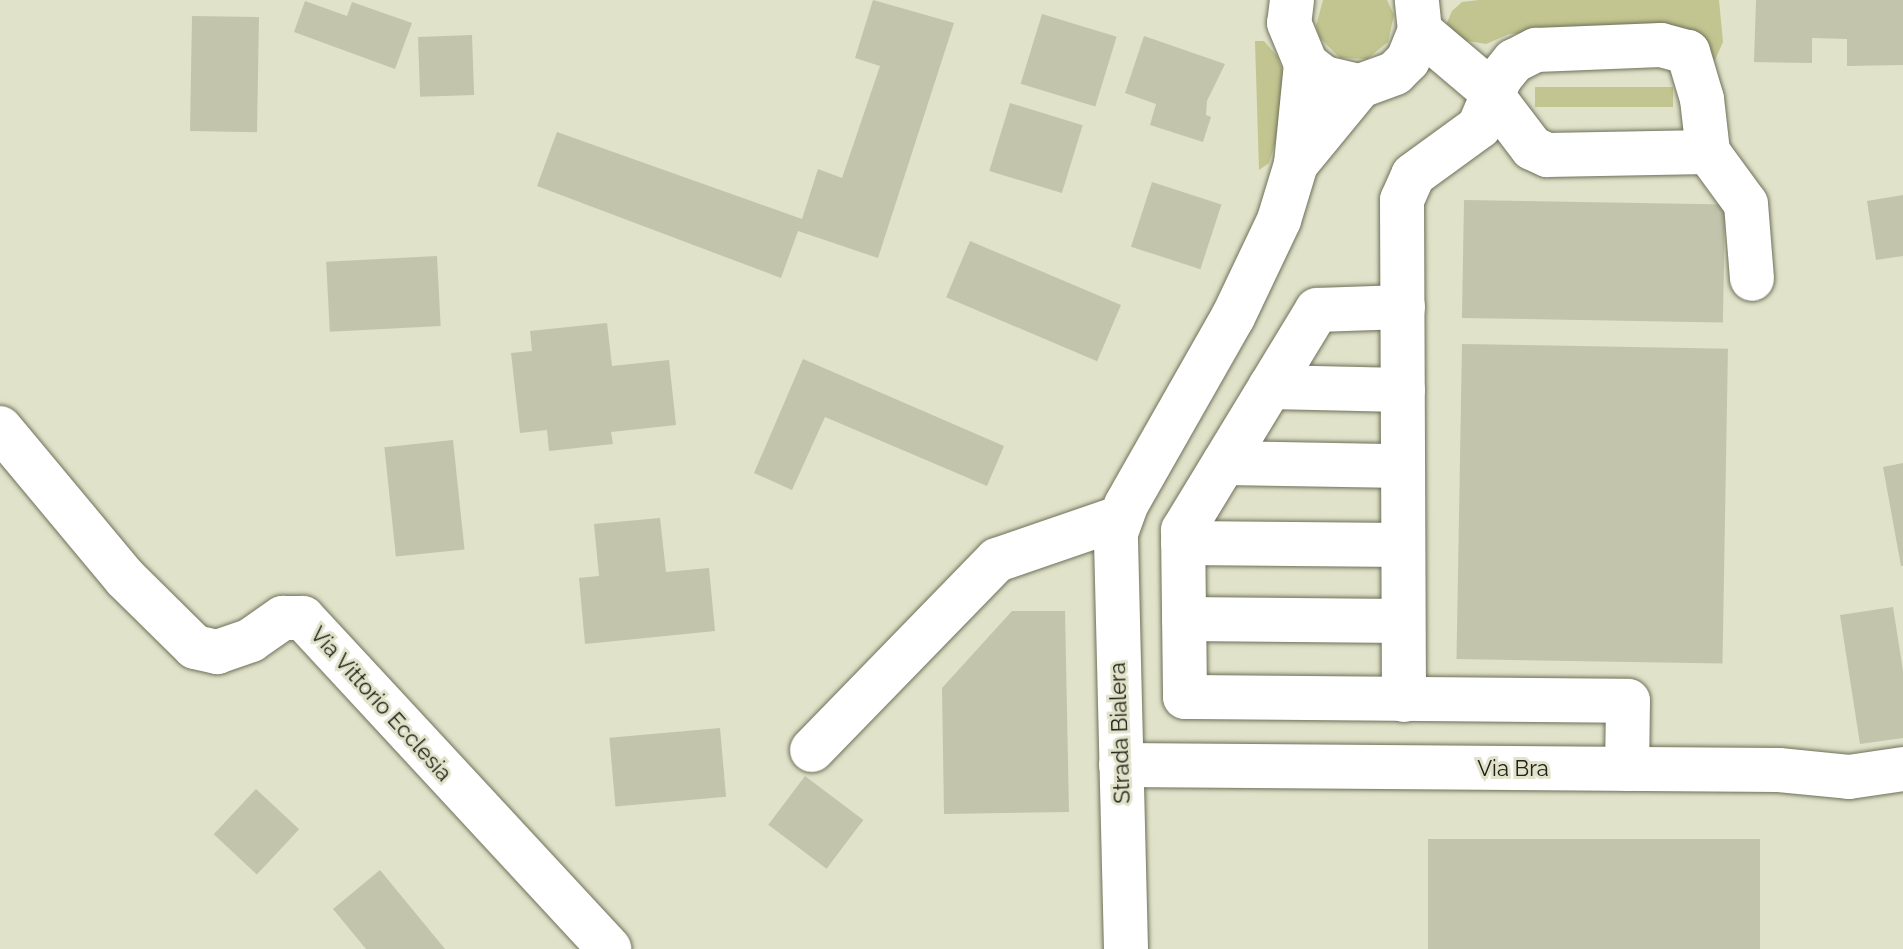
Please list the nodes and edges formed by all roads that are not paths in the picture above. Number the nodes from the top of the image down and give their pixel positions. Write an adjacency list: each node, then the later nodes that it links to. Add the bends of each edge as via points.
1 (1292, 0): 3 (street, via 1289,23)
2 (1419, 20): 4 (street, via 1395,73); 5 (street)
3 (1306, 64): 4 (street, via 1332,82); 7 (street, Strada Bialera)
4 (1360, 86): 7 (street, Strada Bialera)
5 (1492, 97): 6 (street, via 1532,148 1547,155); 6 (street, via 1514,61 1536,50 1677,47 1694,60); 9 (street, via 1479,127 1427,162 1406,190)
6 (1708, 152): 8 (street, via 1746,204)
7 (1296, 164): 15 (street, Strada Bialera, via 1262,259)
8 (1752, 279)
9 (1403, 307): 10 (street, via 1317,310); 11 (street)
10 (1270, 387): 11 (street); 13 (street)
11 (1403, 390): 14 (street)
12 (0, 428): 25 (street, Via Vittorio Ecclesia, via 125,578 195,647 217,652 251,640 283,618 303,618)
13 (1224, 463): 14 (street); 16 (street, via 1183,530)
14 (1403, 466): 17 (street)
15 (1119, 518): 21 (street, via 997,560); 22 (street, Strada Bialera, via 1115,569)
16 (1183, 543): 17 (street); 18 (street)
17 (1403, 545): 19 (street)
18 (1184, 619): 19 (street); 20 (street, via 1185,697)
19 (1403, 621): 20 (street)
20 (1404, 700): 23 (street, via 1628,701)
21 (812, 750)
22 (1121, 765): 23 (street, Via Bra); 26 (street, Strada Bialera)
23 (1627, 769): 24 (street, Via Bra, via 1779,770 1849,777)
24 (1903, 769)
25 (599, 946)
26 (1126, 949)

